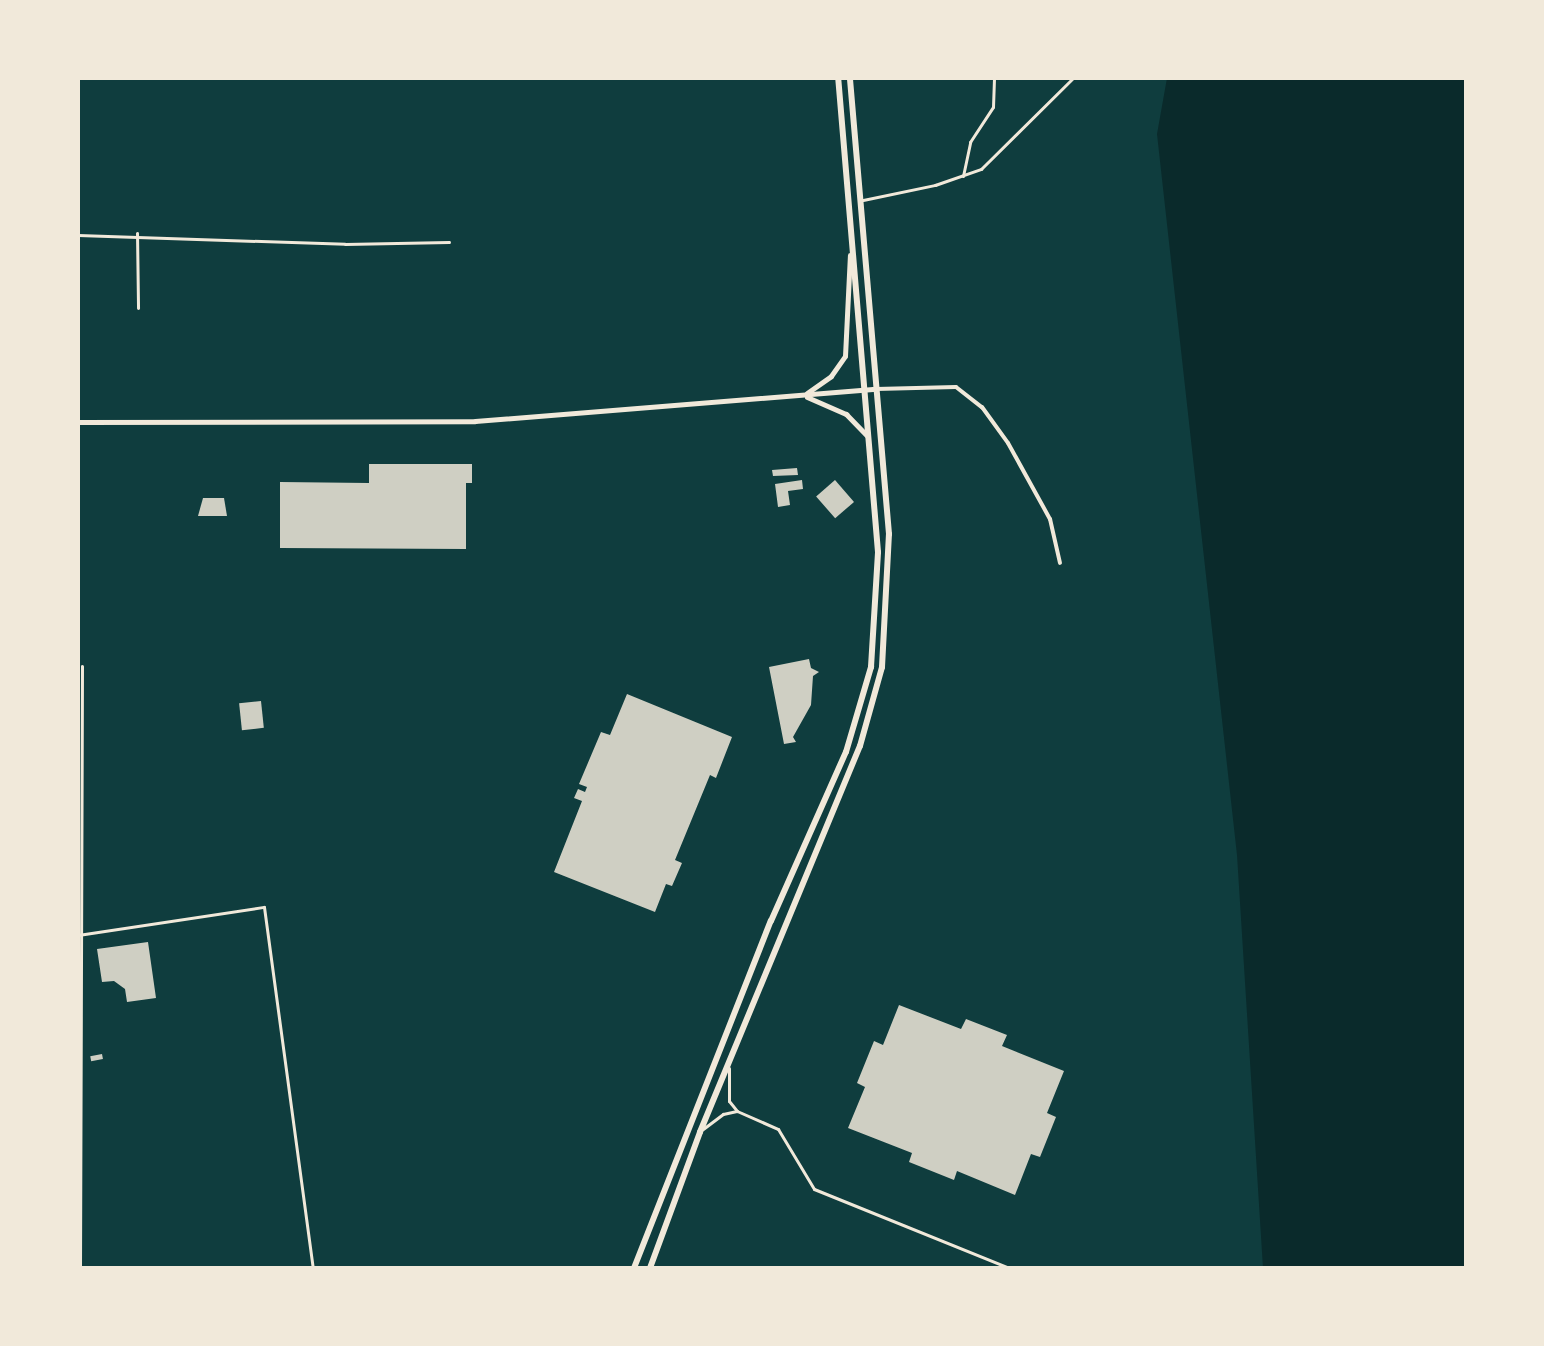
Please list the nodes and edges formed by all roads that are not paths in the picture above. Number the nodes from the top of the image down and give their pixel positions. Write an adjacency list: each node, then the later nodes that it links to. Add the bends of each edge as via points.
1 (838, 78): 10 (main road)
2 (850, 78): 6 (main road)
3 (994, 78): 5 (street, via 993,107 970,142)
4 (1073, 78): 5 (street, via 1007,148)
5 (963, 176): 6 (street)
6 (859, 200): 12 (main road)
7 (137, 233): 8 (street); 9 (street, via 345,244); 11 (street)
8 (78, 235)
9 (449, 242)
10 (850, 255): 13 (main road); 14 (main road, via 845,356 831,376)
11 (138, 308)
12 (876, 389): 13 (main road); 17 (street, via 956,387 982,407 1050,519); 21 (main road, via 890,561 882,667 860,746)
13 (864, 390): 14 (main road); 16 (main road)
14 (802, 395): 15 (main road, via 475,421); 16 (main road, via 858,423 868,438)
15 (78, 422)
16 (871, 467): 27 (main road, via 877,603 863,699 846,752 771,921)
17 (1060, 563)
18 (82, 666): 19 (street)
19 (80, 934): 20 (street); 26 (street, via 264,907)
20 (80, 1055): 24 (street)
21 (729, 1065): 22 (street, via 729,1101); 23 (main road)
22 (737, 1111): 23 (street, via 723,1114); 29 (street, via 778,1129 814,1189)
23 (700, 1132): 28 (main road)
24 (79, 1212): 25 (street)
25 (80, 1268)
26 (313, 1268)
27 (634, 1268)
28 (650, 1268)
29 (1010, 1268)

